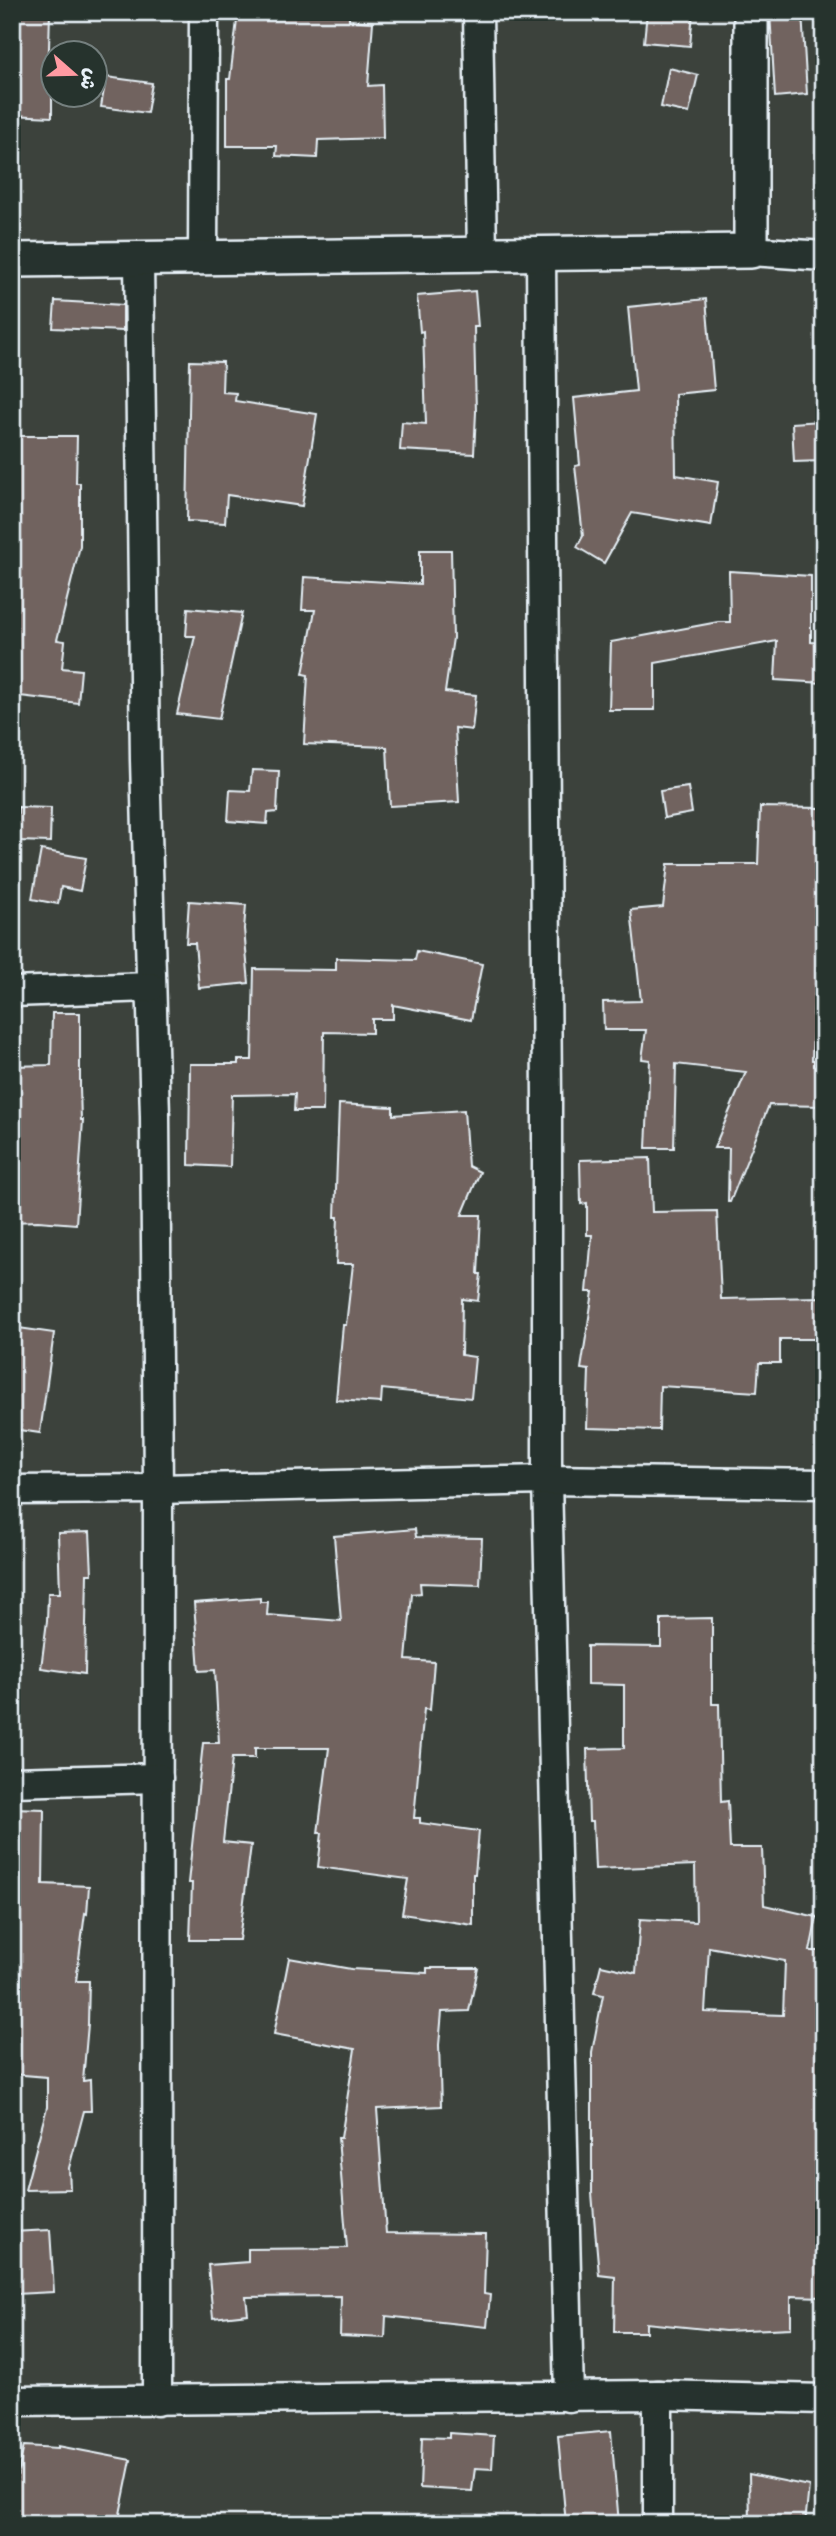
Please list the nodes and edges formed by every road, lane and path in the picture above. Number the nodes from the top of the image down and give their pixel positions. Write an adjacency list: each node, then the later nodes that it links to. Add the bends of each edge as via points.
1 (204, 12): 8 (street)
2 (478, 12): 5 (street)
3 (751, 12): 4 (street)
4 (751, 251): 6 (street); 7 (street)
5 (482, 254): 6 (street); 8 (street)
6 (541, 254): 13 (street)
7 (824, 256)
8 (203, 258): 10 (street)
9 (12, 260): 10 (street)
10 (139, 260): 11 (street)
11 (150, 987): 12 (street); 15 (street)
12 (12, 992)
13 (547, 1480): 14 (street); 15 (street); 20 (street)
14 (824, 1484)
15 (158, 1489): 16 (street); 17 (street)
16 (12, 1490)
17 (158, 1778): 18 (street); 23 (street)
18 (12, 1782)
19 (658, 2395): 20 (street); 21 (street); 24 (street)
20 (569, 2397): 23 (street)
21 (824, 2399)
22 (12, 2401): 23 (street)
23 (157, 2401)
24 (658, 2524)

